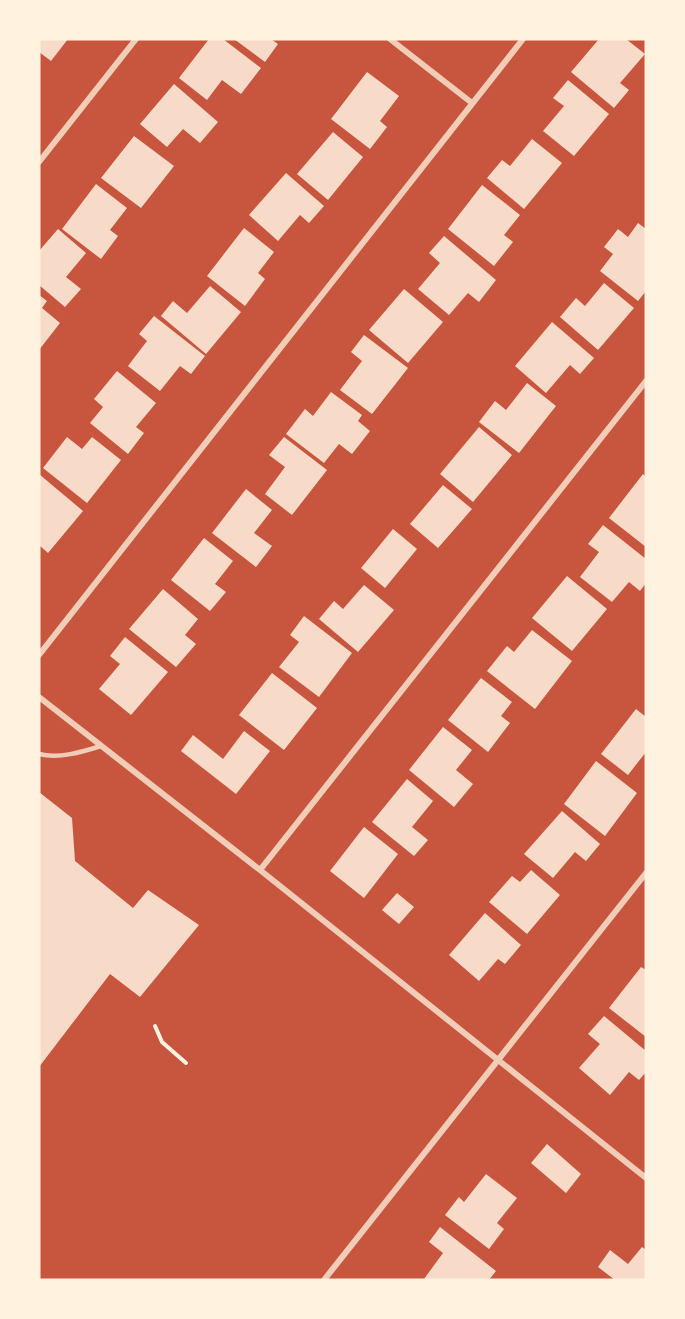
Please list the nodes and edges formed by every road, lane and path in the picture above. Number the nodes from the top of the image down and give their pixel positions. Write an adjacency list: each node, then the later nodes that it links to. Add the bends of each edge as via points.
1 (136, 39): 5 (street)
2 (390, 39): 4 (street)
3 (523, 39): 4 (street)
4 (472, 103): 7 (street)
5 (39, 162)
6 (646, 381): 11 (street)
7 (39, 655)
8 (39, 698): 9 (street)
9 (101, 746): 10 (lane, via 73,754); 11 (street)
10 (39, 754)
11 (260, 870): 14 (street)
12 (646, 873): 14 (street)
13 (154, 1026): 15 (path, via 162,1042)
14 (499, 1060): 16 (street); 17 (street)
15 (186, 1063)
16 (646, 1178)
17 (324, 1280)

